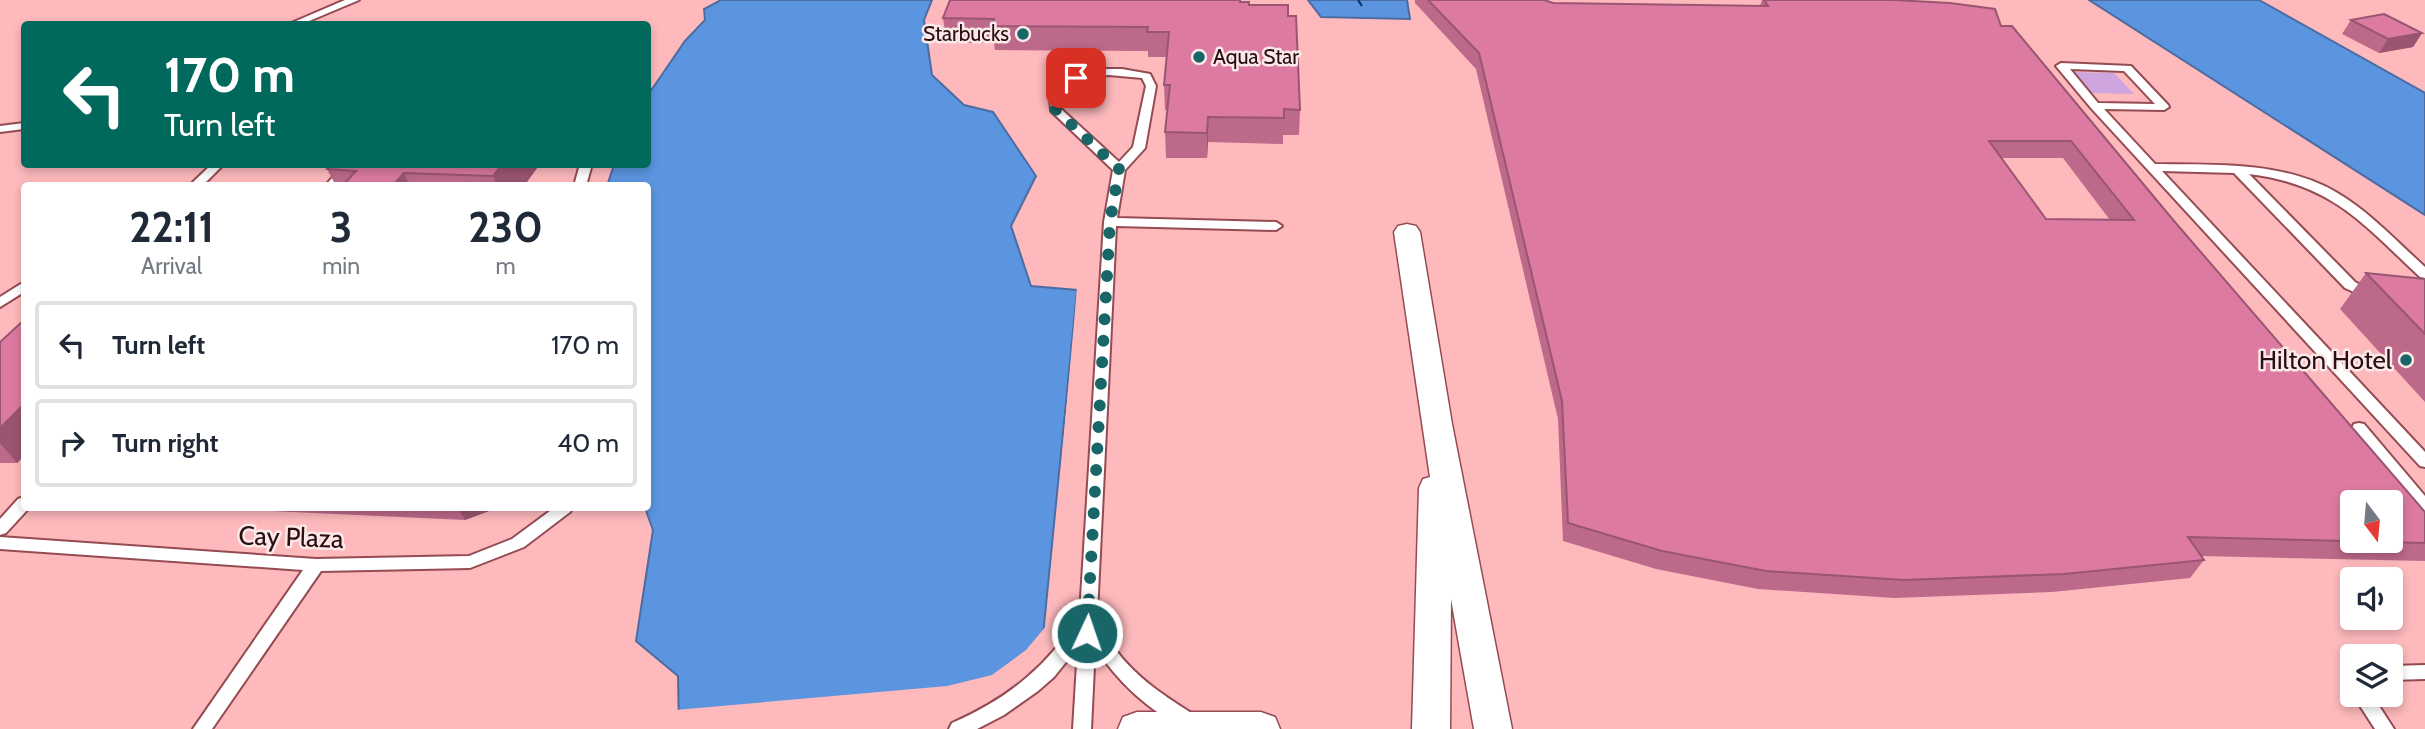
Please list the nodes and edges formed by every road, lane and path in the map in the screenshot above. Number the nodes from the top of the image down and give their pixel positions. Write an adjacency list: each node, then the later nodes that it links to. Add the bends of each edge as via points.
1 (354, 0): 2 (lane)
2 (302, 21)
3 (2095, 106): 3 (lane, via 2137,107 2164,107 2127,68 2061,66); 6 (lane)
4 (21, 126): 5 (lane)
5 (0, 130)
6 (2153, 167): 10 (lane); 22 (lane)
7 (215, 168): 11 (lane)
8 (347, 168): 12 (lane)
9 (1119, 169): 9 (lane, via 1139,148 1151,86 1146,76 1089,73 1065,82 1055,94 1055,109); 13 (lane)
10 (2237, 169): 16 (lane, via 2286,177 2331,194); 18 (lane, via 2350,285)
11 (199, 182)
12 (335, 182)
13 (1110, 222): 14 (lane); 29 (lane)
14 (1276, 226)
15 (1407, 232): 20 (street)
16 (2425, 274)
17 (21, 288): 19 (lane)
18 (2386, 301)
19 (0, 303)
20 (1436, 424): 39 (street); 40 (street)
21 (2359, 428): 24 (lane)
22 (2425, 462)
23 (21, 506): 26 (lane)
24 (2425, 507)
25 (560, 511): 28 (lane, Cay Plaza, via 518,543 470,562)
26 (0, 529)
27 (0, 543): 28 (lane, Cay Plaza)
28 (316, 565): 33 (lane)
29 (1089, 614): 34 (lane, via 1072,646 1030,689); 35 (lane); 37 (lane, via 1099,641 1120,671)
30 (2425, 672): 31 (lane)
31 (2403, 673)
32 (2369, 707): 41 (lane)
33 (202, 729)
34 (958, 729)
35 (1082, 729)
36 (1137, 729): 37 (street)
37 (1200, 729): 38 (street)
38 (1261, 729)
39 (1431, 729)
40 (1493, 729)
41 (2385, 729)

